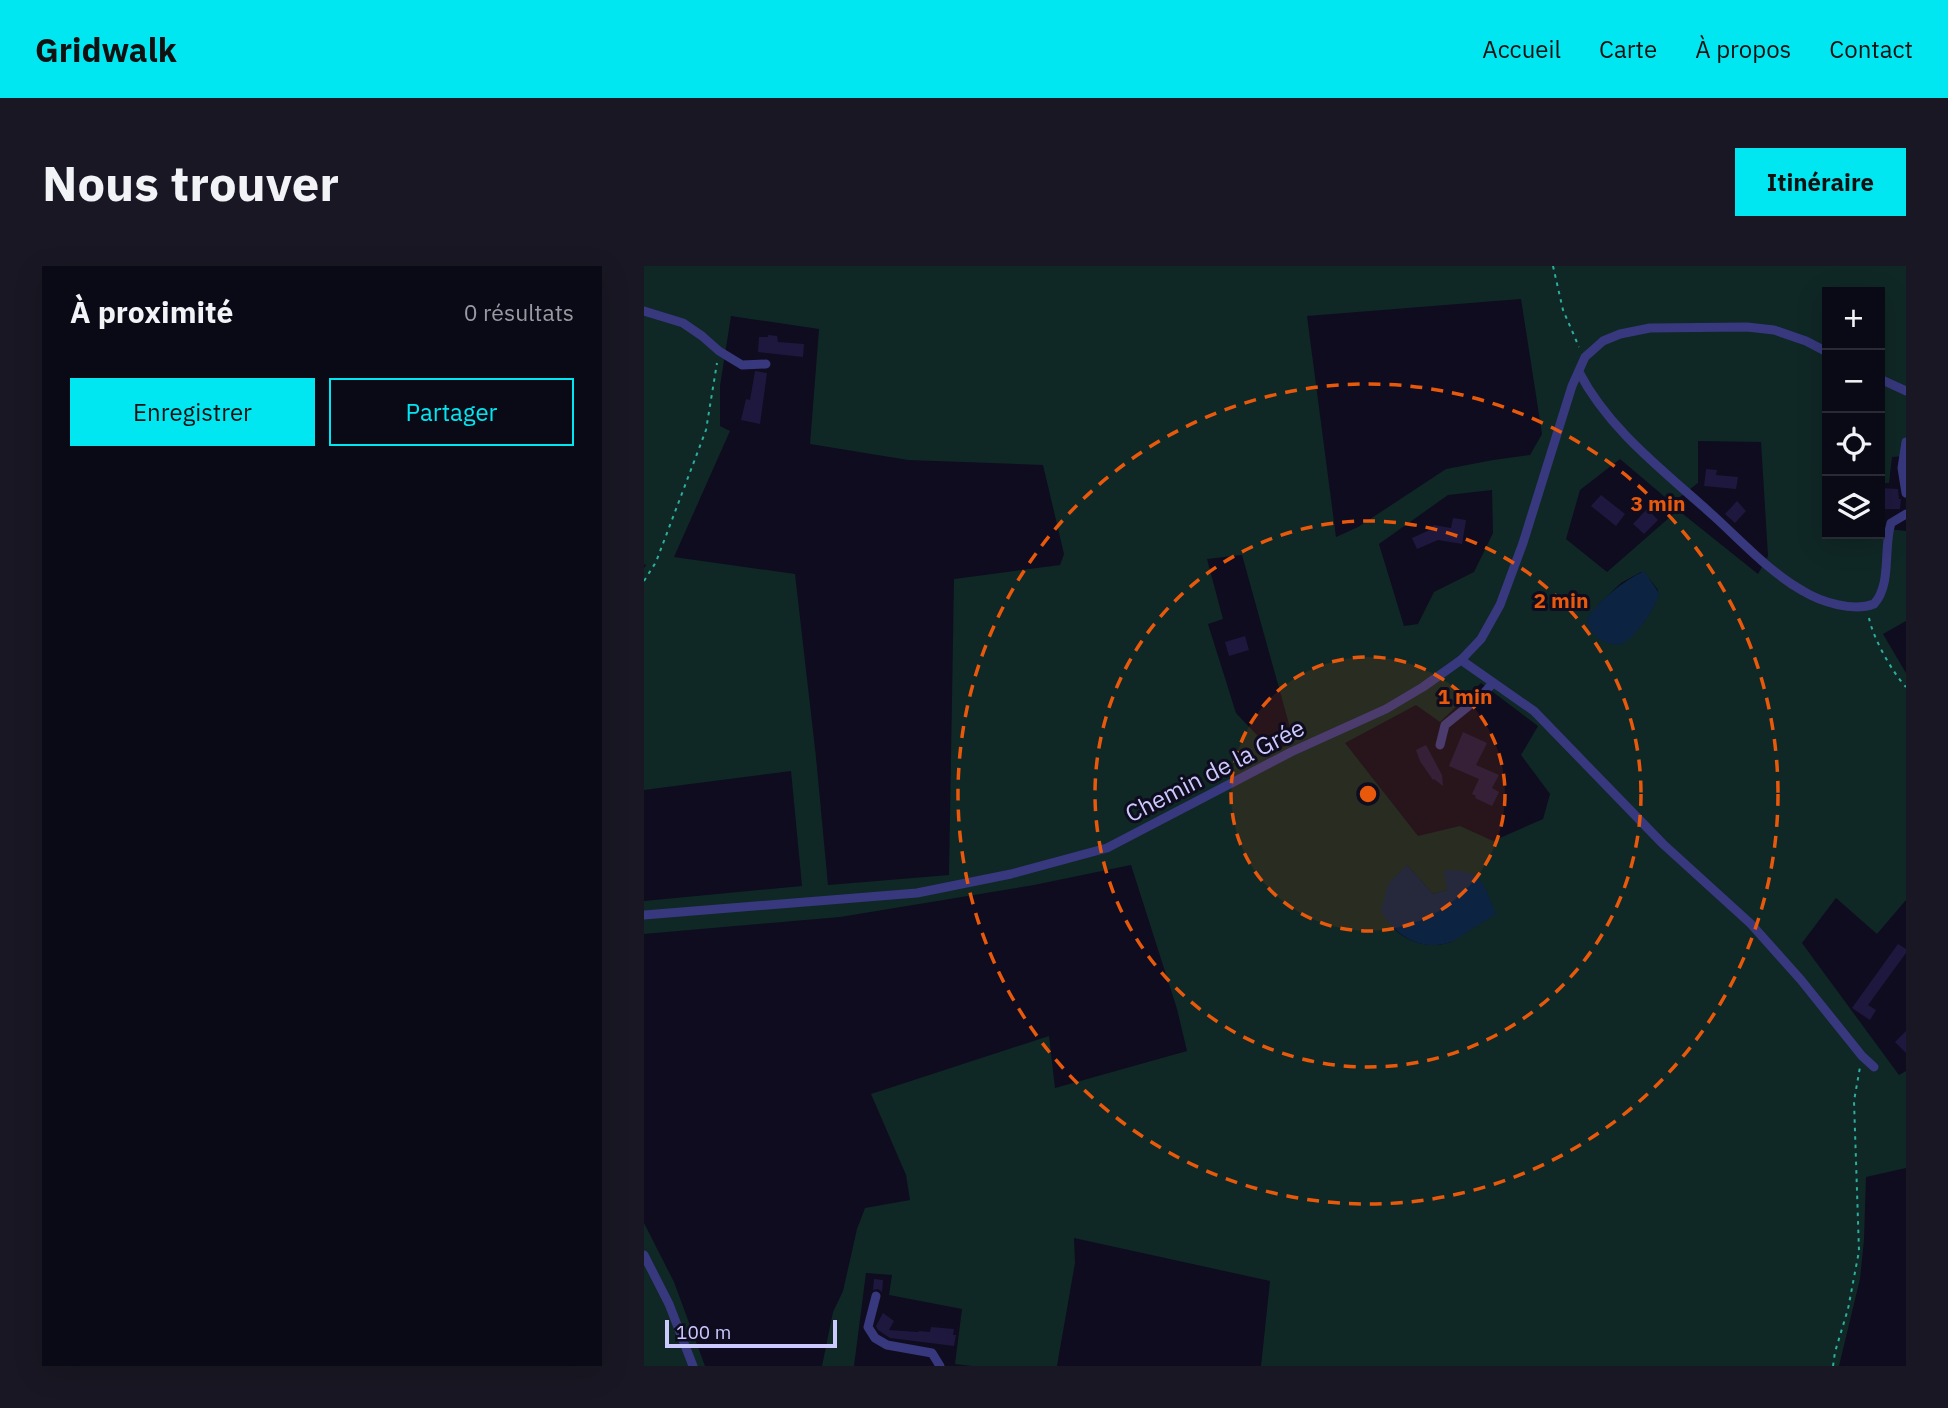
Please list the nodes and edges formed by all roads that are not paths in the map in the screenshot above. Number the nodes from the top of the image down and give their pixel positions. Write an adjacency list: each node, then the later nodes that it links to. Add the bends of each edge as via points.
1 (644, 311): 3 (street, via 683,323 742,365)
2 (1823, 350): 4 (street, Chemin de la Grée, via 1774,330 1650,328 1604,341 1585,357)
3 (766, 363)
4 (1579, 372): 9 (street, via 1605,413 1637,446 1772,569 1815,597 1857,607 1874,604 1883,592 1891,523); 10 (street, Chemin de la Grée, via 1500,605 1481,639)
5 (1885, 381): 6 (street)
6 (1906, 391)
7 (1906, 442): 8 (street, via 1902,468)
8 (1906, 493)
9 (1906, 514)
10 (1461, 660): 11 (street); 13 (street, Chemin de la Grée, via 1386,709 1291,752 1107,848 917,893)
11 (1493, 683): 12 (street, via 1445,725); 14 (street, via 1534,712 1663,844 1751,924)
12 (1440, 745)
13 (644, 915)
14 (1874, 1067)
15 (644, 1255): 17 (street)
16 (876, 1296): 18 (street, via 868,1327 875,1338 887,1345 932,1353)
17 (693, 1366)
18 (940, 1366)

